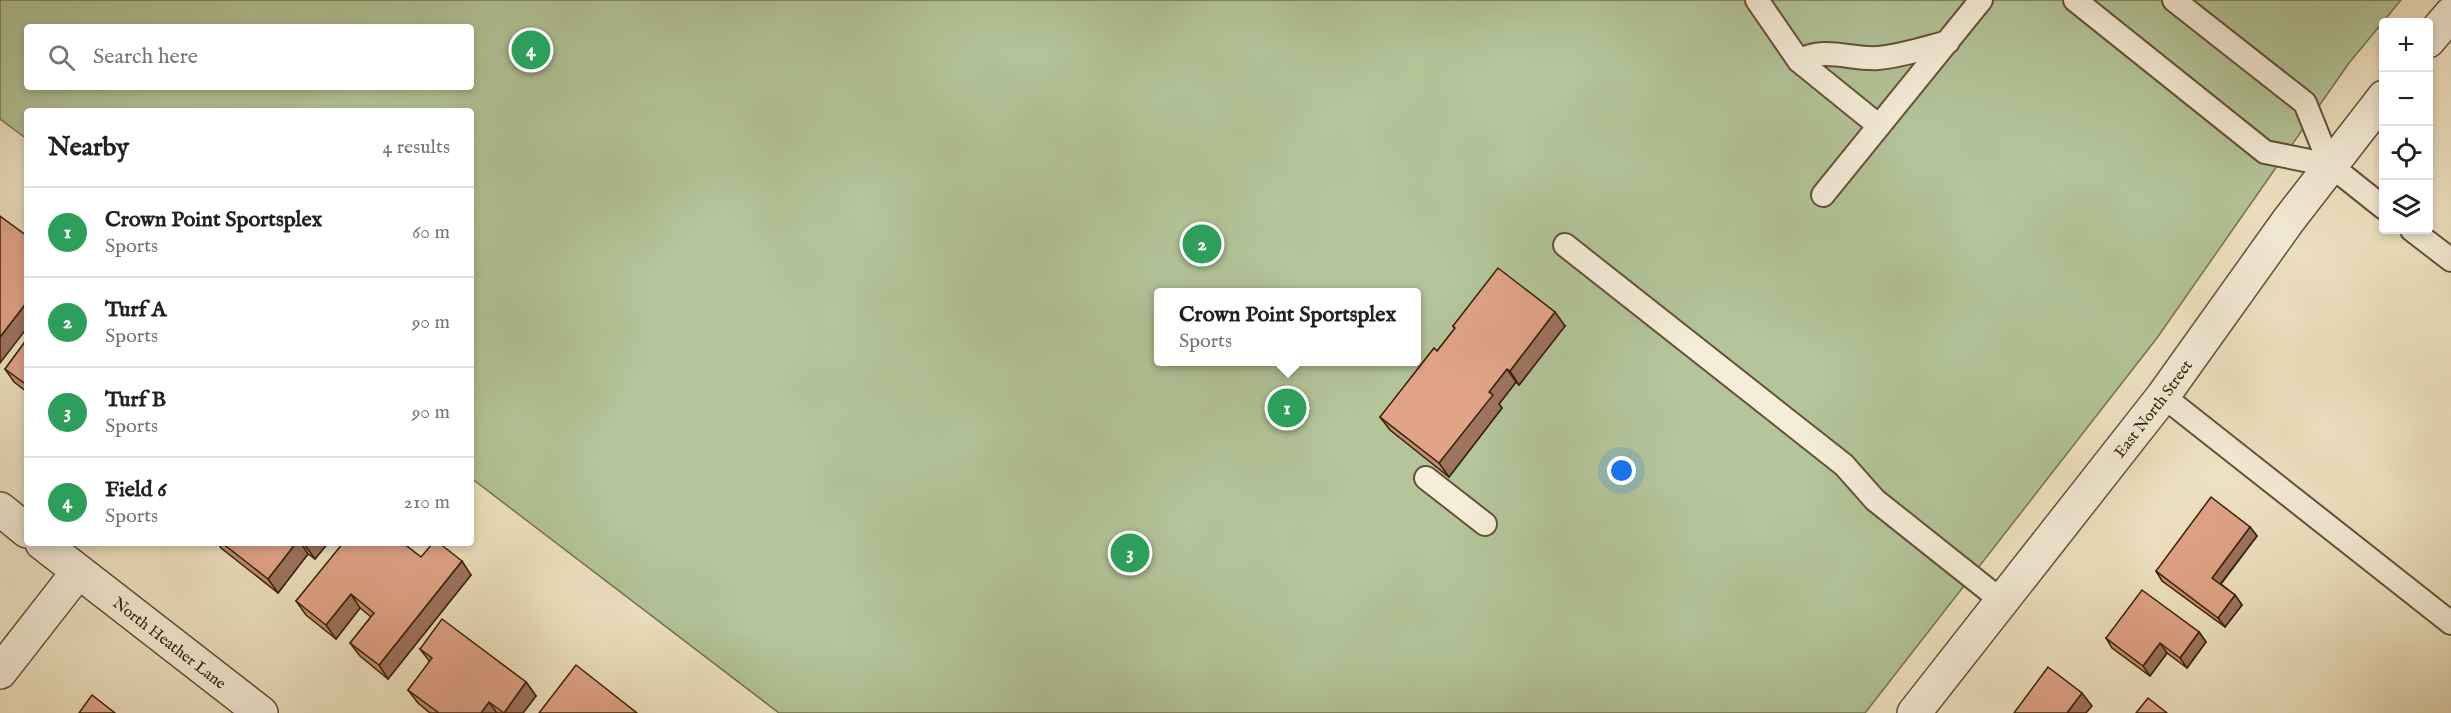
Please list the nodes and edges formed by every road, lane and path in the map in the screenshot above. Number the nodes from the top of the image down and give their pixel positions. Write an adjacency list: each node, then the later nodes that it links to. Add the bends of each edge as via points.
1 (1757, 0): 8 (lane)
2 (1981, 0): 7 (lane)
3 (2075, 0): 11 (lane, via 2265,152)
4 (2174, 0): 11 (lane, via 2305,103)
5 (2451, 14): 6 (street)
6 (2433, 35)
7 (1948, 42): 8 (lane, via 1893,56 1829,53); 10 (lane)
8 (1799, 61): 10 (lane)
9 (2379, 103): 11 (street, East North Street)
10 (1878, 125): 12 (lane)
11 (2330, 165): 13 (lane); 17 (street, East North Street)
12 (1823, 195)
13 (2379, 204)
14 (2417, 234): 16 (lane)
15 (1565, 245): 24 (lane, via 1844,465 1875,500)
16 (2451, 260)
17 (2163, 396): 24 (street, East North Street); 25 (lane)
18 (1426, 478): 20 (lane)
19 (0, 509): 21 (street)
20 (1485, 524)
21 (24, 529)
22 (46, 546): 23 (street, North Heather Lane)
23 (78, 572): 26 (street); 27 (street, North Heather Lane)
24 (2002, 601): 28 (street, East North Street)
25 (2451, 623)
26 (0, 672)
27 (261, 713)
28 (1914, 713)

